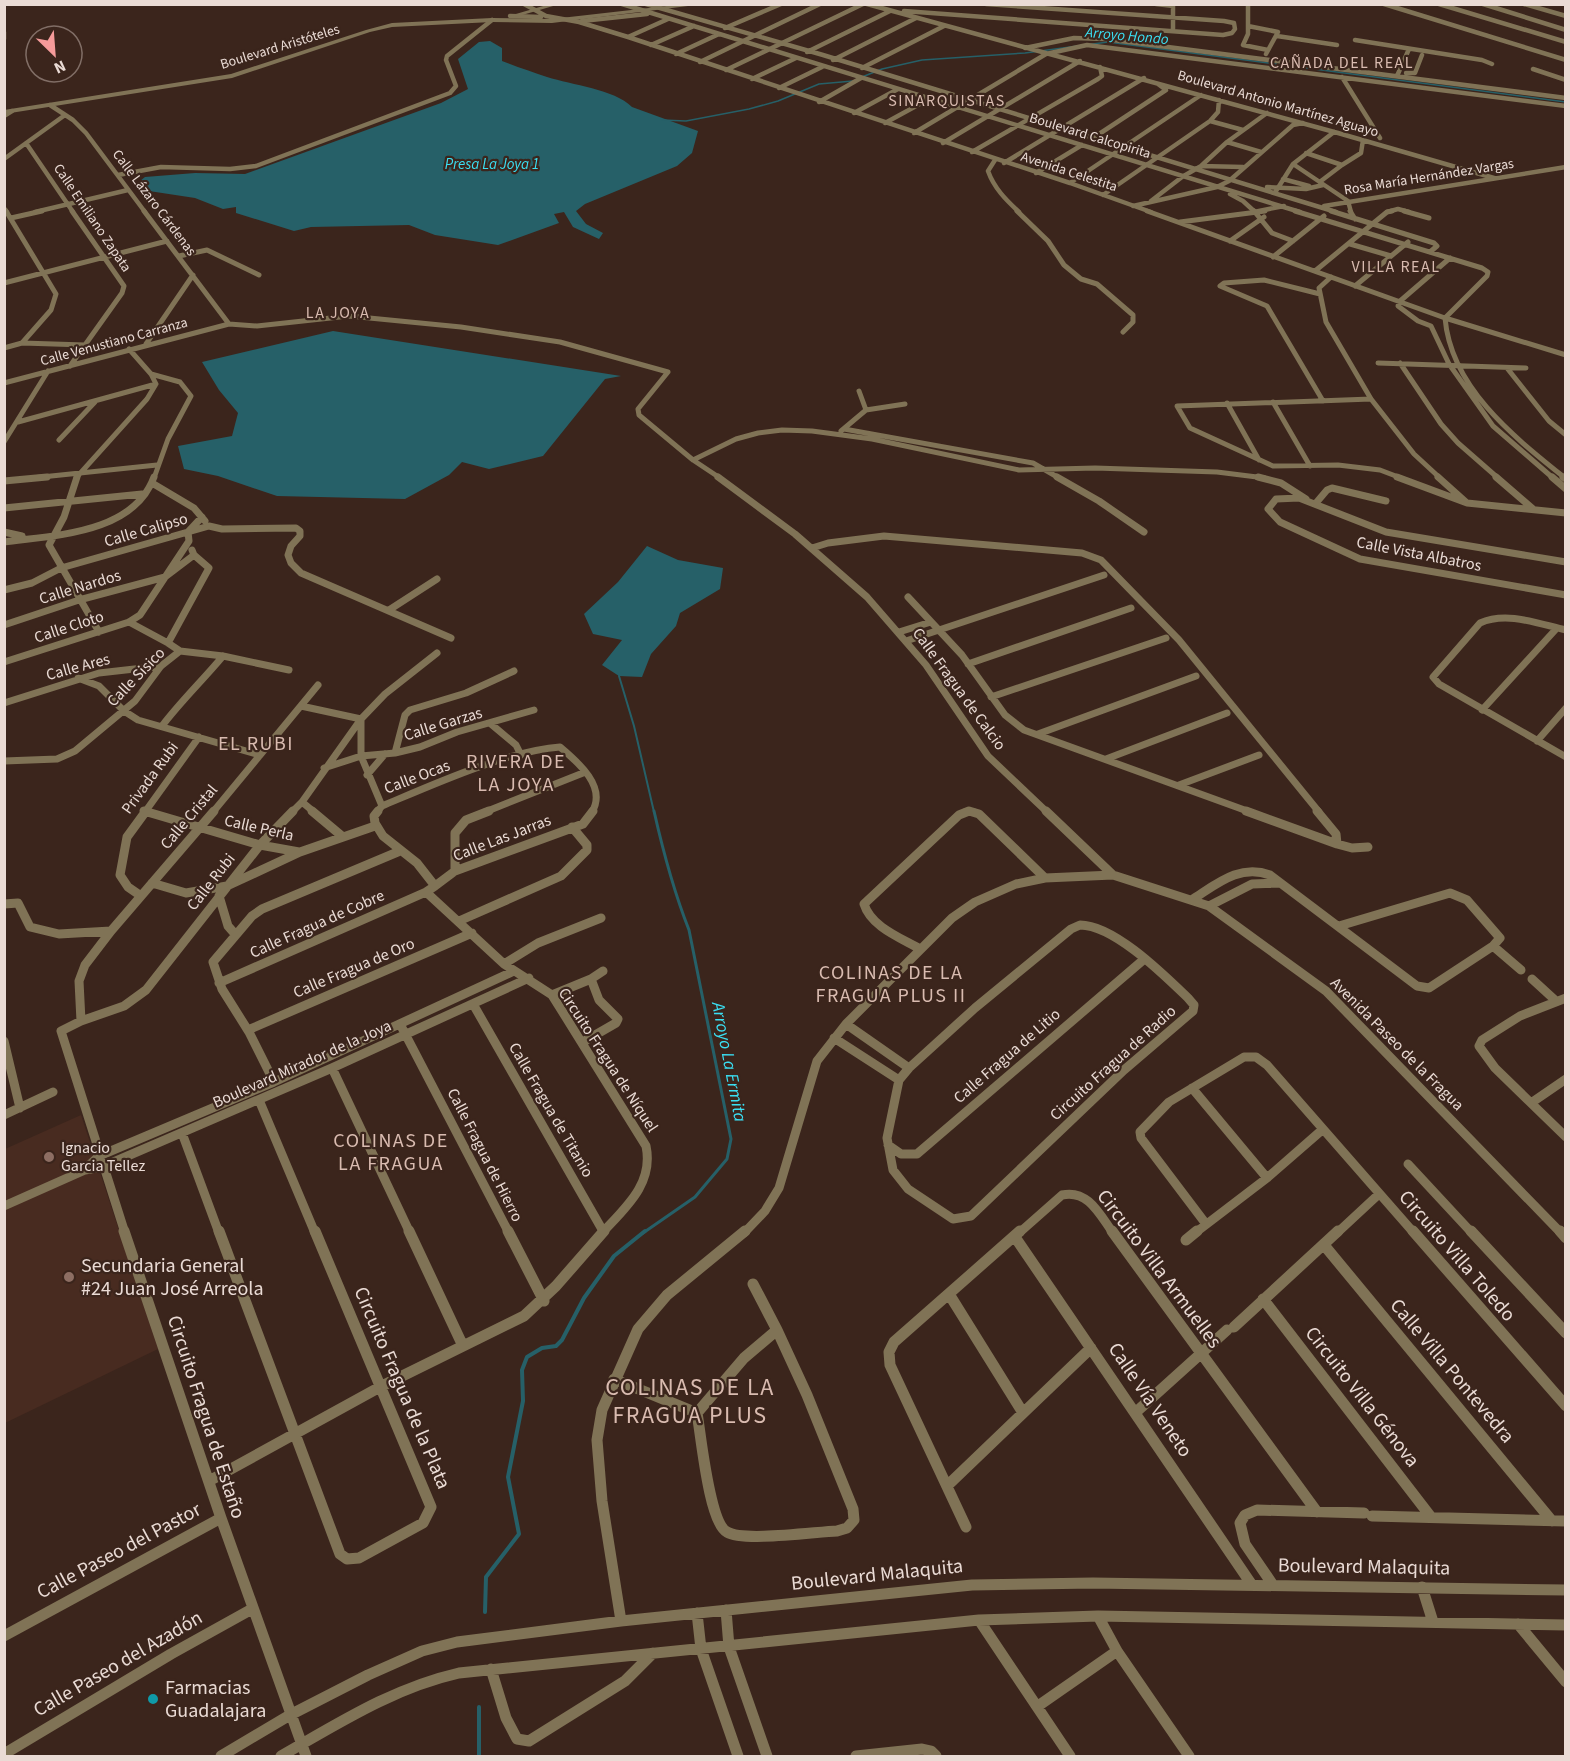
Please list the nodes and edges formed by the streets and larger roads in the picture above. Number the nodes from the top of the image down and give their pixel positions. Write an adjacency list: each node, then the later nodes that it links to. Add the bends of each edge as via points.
1 (622, 4): 24 (street, Boulevard Calcopirita)
2 (646, 4): 22 (street, Boulevard Calcopirita)
3 (702, 4): 17 (street, Boulevard Aristóteles)
4 (781, 4): 44 (street)
5 (820, 4): 54 (street)
6 (865, 4): 25 (street); 62 (street)
7 (878, 4): 26 (street, Boulevard Antonio Martínez Aguayo)
8 (986, 4): 20 (street)
9 (1156, 4): 18 (street)
10 (1248, 4): 43 (street)
11 (1384, 4): 45 (street)
12 (1439, 4): 27 (street)
13 (1500, 4): 21 (street)
14 (1524, 4): 32 (street)
15 (526, 5): 16 (street); 23 (street)
16 (556, 5): 23 (street)
17 (694, 5): 22 (street, Boulevard Aristóteles)
18 (1173, 5): 34 (street)
19 (1484, 5): 21 (street); 27 (street)
20 (1028, 6): 34 (street); 40 (street)
21 (1492, 7): 47 (street)
22 (662, 9): 24 (street, Boulevard Aristóteles); 29 (street, Boulevard Calcopirita)
23 (533, 11): 30 (street); 35 (street)
24 (641, 11): 28 (street, Boulevard Calcopirita); 35 (street, Boulevard Aristóteles)
25 (890, 11): 33 (street); 72 (street)
26 (901, 11): 40 (street); 67 (street, Boulevard Antonio Martínez Aguayo)
27 (1468, 13): 38 (street)
28 (652, 14): 31 (street); 36 (street, Boulevard Calcopirita)
29 (680, 14): 36 (street); 44 (street, Boulevard Calcopirita)
30 (510, 16): 35 (street, Boulevard Aristóteles); 61 (street, Boulevard Aristóteles, via 398,21)
31 (634, 16): 39 (street); 46 (street)
32 (1566, 16)
33 (916, 18): 42 (street); 80 (street)
34 (1173, 18): 48 (street); 48 (street, via 1231,22 1235,29 1227,34)
35 (562, 19): 37 (street, Boulevard Aristóteles); 39 (street, Avenida Celestita)
36 (669, 19): 41 (street, Boulevard Calcopirita); 53 (street)
37 (492, 20): 61 (street, Boulevard Aristóteles, via 398,24); 151 (street, via 447,56 456,86 450,93 256,166 161,167)
38 (1472, 20): 45 (street); 55 (street)
39 (579, 22): 46 (street, Avenida Celestita)
40 (1024, 22): 48 (street)
41 (694, 26): 50 (street, Boulevard Calcopirita); 64 (street)
42 (944, 26): 67 (street); 85 (street)
43 (1248, 26): 52 (street, via 1277,30); 70 (street, via 1243,45)
44 (725, 28): 50 (street); 54 (street, Boulevard Calcopirita)
45 (1463, 28): 66 (street)
46 (601, 29): 53 (street, Avenida Celestita)
47 (1565, 29): 55 (street)
48 (1173, 31)
49 (4, 32): 56 (street)
50 (713, 32): 51 (street, Boulevard Calcopirita)
51 (719, 34): 59 (street, Boulevard Calcopirita); 75 (street)
52 (1277, 36): 65 (street); 70 (street)
53 (628, 37): 64 (street, Avenida Celestita)
54 (755, 37): 59 (street); 62 (street, Boulevard Calcopirita)
55 (1548, 38): 58 (street); 60 (street)
56 (4, 39)
57 (1355, 40): 71 (street)
58 (1540, 41)
59 (743, 42): 69 (street, Boulevard Calcopirita); 83 (street)
60 (1566, 42)
61 (324, 43): 68 (street, Boulevard Aristóteles)
62 (781, 44): 69 (street); 72 (street, Boulevard Calcopirita)
63 (1533, 44): 66 (street)
64 (651, 45): 75 (street, Avenida Celestita)
65 (1337, 45)
66 (1525, 47): 74 (street)
67 (1031, 49): 73 (street, Boulevard Antonio Martínez Aguayo); 79 (street, via 1074,38 1106,39)
68 (305, 50): 106 (street, Boulevard Aristóteles, via 221,78); 110 (street, Boulevard Aristóteles, via 220,75)
69 (768, 50): 78 (street, Boulevard Calcopirita); 88 (street)
70 (1268, 50): 79 (street)
71 (1408, 51): 77 (street); 77 (street, via 1492,64); 89 (street)
72 (808, 52): 78 (street); 80 (street, Boulevard Calcopirita)
73 (1045, 52): 82 (street, Boulevard Antonio Martínez Aguayo); 90 (street, via 1100,45); 103 (street)
74 (1542, 53): 76 (street); 81 (street)
75 (676, 54): 83 (street, Avenida Celestita)
76 (1566, 54)
77 (1422, 55): 89 (street, via 1415,73)
78 (795, 59): 84 (street, Boulevard Calcopirita); 93 (street)
79 (1263, 59): 89 (street)
80 (834, 60): 84 (street); 85 (street, Boulevard Calcopirita)
81 (1566, 60)
82 (1080, 61): 86 (street, Boulevard Antonio Martínez Aguayo); 109 (street)
83 (700, 62): 88 (street, Avenida Celestita)
84 (822, 67): 91 (street, Boulevard Calcopirita); 96 (street)
85 (863, 67): 91 (street); 103 (street, Boulevard Calcopirita)
86 (1100, 67): 92 (street, Boulevard Antonio Martínez Aguayo); 115 (street, via 1102,75 1098,78)
87 (1533, 69): 94 (street)
88 (726, 70): 93 (street, Avenida Celestita)
89 (1398, 74): 101 (street)
90 (1342, 76): 107 (street); 128 (street)
91 (856, 77): 97 (street, Boulevard Calcopirita); 105 (street)
92 (1144, 78): 95 (street, Boulevard Antonio Martínez Aguayo); 122 (street)
93 (752, 79): 96 (street, Avenida Celestita)
94 (1566, 80)
95 (1155, 82): 98 (street); 99 (street, Boulevard Antonio Martínez Aguayo)
96 (779, 88): 105 (street, Avenida Celestita)
97 (898, 89): 102 (street, Boulevard Calcopirita); 111 (street)
98 (1166, 90): 99 (street); 127 (street)
99 (1195, 93): 100 (street, Boulevard Antonio Martínez Aguayo)
100 (1201, 94): 104 (street, Boulevard Antonio Martínez Aguayo); 134 (street)
101 (1566, 98)
102 (929, 99): 108 (street, Boulevard Calcopirita); 118 (street)
103 (971, 100): 108 (street); 109 (street, Boulevard Calcopirita)
104 (1219, 100): 112 (street, Boulevard Antonio Martínez Aguayo); 117 (street, via 1217,115)
105 (819, 102): 111 (street, Avenida Celestita)
106 (50, 105): 110 (street, Boulevard Aristóteles); 113 (street, Calle Lázaro Cárdenas)
107 (1566, 106)
108 (958, 107): 114 (street, Boulevard Calcopirita); 125 (street)
109 (1000, 110): 114 (street); 115 (street, Boulevard Calcopirita)
110 (4, 112)
111 (854, 113): 118 (street, Avenida Celestita)
112 (1267, 113): 116 (street, Boulevard Antonio Martínez Aguayo); 123 (street)
113 (65, 115): 131 (street); 151 (street, Calle Lázaro Cárdenas, via 86,133)
114 (988, 117): 121 (street, Boulevard Calcopirita); 132 (street)
115 (1028, 118): 121 (street); 122 (street, Boulevard Calcopirita)
116 (1288, 119): 119 (street, Boulevard Antonio Martínez Aguayo); 120 (street)
117 (1210, 121): 123 (street); 139 (street)
118 (885, 123): 125 (street, Avenida Celestita)
119 (1303, 123): 120 (street); 124 (street, Boulevard Antonio Martínez Aguayo)
120 (1293, 125): 136 (street)
121 (1016, 126): 126 (street, Boulevard Calcopirita); 135 (street)
122 (1061, 128): 126 (street); 127 (street, Boulevard Calcopirita)
123 (1243, 130): 130 (street)
124 (1334, 132): 129 (street, Boulevard Antonio Martínez Aguayo); 137 (street)
125 (914, 133): 132 (street, Avenida Celestita)
126 (1049, 136): 133 (street, Boulevard Calcopirita); 142 (street)
127 (1094, 138): 133 (street); 134 (street, Boulevard Calcopirita)
128 (1380, 138)
129 (1363, 140): 145 (street, via 1362,152); 153 (street, Boulevard Antonio Martínez Aguayo)
130 (1227, 142): 136 (street); 146 (street)
131 (26, 143): 140 (street); 169 (street, Calle Emiliano Zapata)
132 (943, 143): 135 (street, Avenida Celestita)
133 (1081, 146): 138 (street, Boulevard Calcopirita); 150 (street)
134 (1125, 148): 138 (street); 139 (street, Boulevard Calcopirita)
135 (972, 152): 141 (street, Avenida Celestita)
136 (1261, 152): 147 (street)
137 (1306, 153): 143 (street); 145 (street)
138 (1114, 155): 144 (street, Boulevard Calcopirita); 156 (street)
139 (1157, 158): 144 (street); 149 (street, Boulevard Calcopirita)
140 (4, 159)
141 (994, 160): 142 (street, Avenida Celestita); 214 (street, via 988,171 1002,196 1065,265 1081,279 1097,284 1133,315 1133,322)
142 (1004, 163): 150 (street, Avenida Celestita)
143 (1293, 164): 154 (street); 157 (street)
144 (1147, 165): 152 (street, Boulevard Calcopirita); 165 (street)
145 (1342, 165): 157 (street)
146 (1201, 166): 147 (street); 149 (street)
147 (1244, 167): 155 (street)
148 (1566, 167): 153 (street, Rosa María Hernández Vargas)
149 (1194, 170): 152 (street); 155 (street, Boulevard Calcopirita)
150 (1036, 173): 156 (street, Avenida Celestita)
151 (118, 175): 162 (street, Calle Lázaro Cárdenas)
152 (1180, 178): 159 (street, Boulevard Calcopirita); 164 (street); 168 (street)
153 (1494, 178): 167 (street, Rosa María Hernández Vargas)
154 (1283, 179): 160 (street); 163 (street)
155 (1229, 181): 158 (street, Boulevard Calcopirita); 159 (street)
156 (1070, 183): 165 (street, Avenida Celestita)
157 (1322, 183): 160 (street); 167 (street)
158 (1251, 187): 159 (street); 163 (street)
159 (1220, 188): 164 (street); 173 (street, Boulevard Calcopirita); 177 (street)
160 (1313, 188): 161 (street)
161 (1306, 189): 163 (street); 166 (street)
162 (128, 190): 169 (street); 192 (street, Calle Lázaro Cárdenas)
163 (1276, 190): 166 (street)
164 (1196, 192): 168 (street)
165 (1102, 195): 171 (street, Avenida Celestita)
166 (1287, 196): 172 (street); 173 (street)
167 (1348, 201): 170 (street, Rosa María Hernández Vargas); 180 (street)
168 (1148, 203): 171 (street)
169 (69, 204): 179 (street); 196 (street, Calle Emiliano Zapata)
170 (1342, 204): 172 (street, Rosa María Hernández Vargas); 176 (street)
171 (1133, 206): 185 (street, Avenida Celestita)
172 (1320, 206): 175 (street, Rosa María Hernández Vargas); 176 (street)
173 (1280, 207): 175 (street, Boulevard Calcopirita); 177 (street); 182 (street)
174 (4, 208): 179 (street)
175 (1297, 210): 183 (street, Boulevard Calcopirita)
176 (1331, 210): 180 (street); 183 (street)
177 (1255, 212): 182 (street); 185 (street)
178 (1382, 217): 180 (street); 181 (street, via 1398,209); 186 (street)
179 (11, 218): 202 (street)
180 (1355, 218): 184 (street); 186 (street); 187 (street)
181 (1429, 218)
182 (1261, 219): 190 (street); 191 (street, via 1272,233)
183 (1321, 219): 184 (street, Boulevard Calcopirita); 191 (street)
184 (1328, 221): 187 (street, Boulevard Calcopirita)
185 (1176, 222): 190 (street, Avenida Celestita)
186 (1372, 224): 188 (street); 189 (street)
187 (1355, 230): 188 (street, Boulevard Calcopirita)
188 (1362, 232): 193 (street); 194 (street, Boulevard Calcopirita)
189 (1414, 237): 194 (street); 195 (street, via 1434,243 1437,246)
190 (1230, 241): 199 (street, Avenida Celestita)
191 (1293, 241): 199 (street)
192 (167, 242): 196 (street); 197 (street, Calle Lázaro Cárdenas)
193 (1350, 244): 198 (street); 201 (street)
194 (1404, 245): 195 (street, Boulevard Calcopirita); 198 (street)
195 (1430, 252): 200 (street, Boulevard Calcopirita)
196 (105, 256): 202 (street); 217 (street, Calle Emiliano Zapata, via 124,288)
197 (179, 256): 203 (street, Calle Lázaro Cárdenas); 204 (street, via 207,250)
198 (1391, 256): 207 (street)
199 (1273, 257): 201 (street, Avenida Celestita)
200 (1450, 258): 209 (street); 210 (street, Boulevard Calcopirita, via 1488,272)
201 (1315, 271): 205 (street, Avenida Celestita)
202 (44, 272): 206 (street); 215 (street, via 56,294 55,304)
203 (194, 275): 211 (street, Calle Lázaro Cárdenas); 216 (street)
204 (259, 275)
205 (1331, 277): 207 (street, Avenida Celestita); 208 (street, via 1320,285)
206 (4, 283)
207 (1355, 286): 209 (street, Avenida Celestita)
208 (1320, 294): 233 (street, via 1326,322); 234 (street, via 1258,280 1224,282 1220,286 1268,306)
209 (1399, 302): 210 (street, Avenida Celestita); 213 (street, via 1402,310)
210 (1445, 318): 212 (street); 220 (street, Avenida Celestita)
211 (229, 324): 216 (street, Calle Venustiano Carranza); 240 (street, Calle Venustiano Carranza, via 257,326 349,316 560,342 668,372)
212 (1444, 326): 213 (street); 224 (street)
213 (1431, 327): 223 (street)
214 (1123, 332)
215 (22, 343): 217 (street); 218 (street)
216 (146, 344): 219 (street, Calle Venustiano Carranza)
217 (85, 345): 225 (street, Calle Emiliano Zapata)
218 (4, 348)
219 (129, 349): 225 (street, Calle Venustiano Carranza); 229 (street)
220 (1566, 355)
221 (1378, 363): 222 (street)
222 (1400, 363): 223 (street); 263 (street, via 1458,443)
223 (1449, 364): 224 (street); 255 (street, via 1493,426)
224 (1458, 365): 226 (street); 252 (street, via 1500,423)
225 (70, 366): 228 (street, Calle Venustiano Carranza)
226 (1507, 368): 227 (street); 243 (street)
227 (1526, 368)
228 (48, 372): 230 (street, Calle Venustiano Carranza); 241 (street)
229 (151, 374): 231 (street); 248 (street, via 180,381 189,387 191,396)
230 (4, 383)
231 (156, 384): 235 (street); 251 (street, via 147,399)
232 (859, 391): 239 (street)
233 (1371, 399): 234 (street); 261 (street, via 1414,454)
234 (1323, 401): 236 (street)
235 (95, 402): 241 (street); 244 (street)
236 (1273, 402): 237 (street); 249 (street)
237 (1227, 403): 247 (street); 247 (street, via 1177,406 1190,428)
238 (905, 404): 239 (street)
239 (866, 410): 242 (street)
240 (637, 412): 246 (street, Calle Fragua de Calcio)
241 (18, 422): 245 (street)
242 (841, 431): 246 (street, via 757,432 732,439); 250 (street, via 1033,463)
243 (1566, 435)
244 (59, 440)
245 (4, 442)
246 (693, 460): 274 (street, Calle Fragua de Calcio)
247 (1259, 461): 249 (street, via 1280,467)
248 (157, 465): 251 (street); 254 (street)
249 (1310, 466): 261 (street, via 1380,470)
250 (1048, 471): 257 (street, via 1080,468 1231,473 1279,482 1296,488); 269 (street)
251 (77, 475): 253 (street); 259 (street)
252 (1566, 479)
253 (4, 481)
254 (152, 483): 256 (street); 265 (street, via 194,508)
255 (1566, 489)
256 (142, 494): 259 (street); 270 (street, via 126,514 90,528)
257 (1306, 499): 260 (street, Calle Vista Albatros); 282 (street, Calle Vista Albatros, via 1282,498 1269,504 1268,509 1280,522 1360,559)
258 (1386, 501): 260 (street, via 1332,488)
259 (68, 502): 262 (street); 270 (street, via 62,522)
260 (1316, 503): 276 (street, Calle Vista Albatros, via 1386,532)
261 (1467, 503): 263 (street)
262 (4, 508)
263 (1533, 509): 264 (street)
264 (1566, 513)
265 (202, 518): 266 (street); 268 (street)
266 (209, 526): 268 (street, Calle Calipso); 286 (street, Calle Calipso, via 296,528 300,536 287,552 289,560 302,573)
267 (4, 532): 271 (street)
268 (188, 532): 272 (street, Calle Sisico); 277 (street, Calle Calipso)
269 (1144, 532)
270 (52, 536): 271 (street); 277 (street, via 50,549)
271 (30, 537): 273 (street)
272 (189, 541): 275 (street, Calle Sisico); 279 (street)
273 (4, 542)
274 (812, 548): 294 (street, Calle Fragua de Calcio); 344 (street, via 856,538 903,536 1082,552 1101,561 1179,640 1336,834)
275 (194, 555): 279 (street); 298 (street, Calle Sisico, via 207,564 208,573)
276 (1566, 562)
277 (61, 568): 281 (street, Calle Calipso, via 32,583); 284 (street)
278 (1104, 574): 291 (street)
279 (165, 577): 284 (street, Calle Nardos); 287 (street, Calle Cloto, via 140,615)
280 (437, 579): 286 (street)
281 (4, 590)
282 (1566, 595)
283 (908, 597): 288 (street)
284 (79, 600): 289 (street, Calle Nardos); 293 (street)
285 (1131, 608): 303 (street)
286 (389, 610): 295 (street)
287 (129, 621): 293 (street, Calle Cloto); 298 (street)
288 (931, 622): 291 (street); 294 (street)
289 (4, 625)
290 (1557, 628): 292 (street); 315 (street); 315 (street, via 1508,618 1490,618 1480,623 1433,677 1438,684)
291 (939, 630): 297 (street); 303 (street)
292 (1566, 630)
293 (99, 632): 302 (street, Calle Cloto)
294 (899, 632): 297 (street, Calle Fragua de Calcio)
295 (451, 638)
296 (1166, 638): 310 (street)
297 (906, 641): 350 (street, Calle Fragua de Calcio, via 988,756)
298 (168, 643): 299 (street, Calle Sisico)
299 (180, 651): 301 (street); 304 (street, Calle Sisico)
300 (437, 653): 318 (street, Calle Rubi, via 385,694)
301 (223, 656): 305 (street); 320 (street)
302 (4, 662)
303 (968, 664): 310 (street)
304 (161, 666): 308 (street, Calle Ares); 316 (street, Calle Sisico, via 148,687)
305 (289, 670)
306 (514, 671): 325 (street, via 466,693 410,710 405,715)
307 (1196, 676): 321 (street)
308 (78, 678): 311 (street, Calle Ares); 316 (street, via 99,686)
309 (318, 685): 312 (street)
310 (991, 697): 321 (street, via 1012,723)
311 (4, 703)
312 (301, 706): 318 (street); 326 (street)
313 (1566, 708): 323 (street)
314 (534, 710): 319 (street, Calle Garzas)
315 (1482, 710): 323 (street)
316 (124, 711): 320 (street, via 138,720); 332 (street, Calle Sisico, via 66,756 46,761)
317 (1227, 713): 331 (street)
318 (361, 719): 329 (street); 333 (street, Calle Rubi)
319 (491, 724): 325 (street, Calle Garzas); 327 (street, via 516,745)
320 (162, 726): 322 (street)
321 (1038, 734): 331 (street)
322 (199, 737): 326 (street); 339 (street, Privada Rubi)
323 (1537, 741): 330 (street)
324 (385, 753): 325 (street, Calle Garzas); 329 (street, Calle Garzas); 335 (street)
325 (395, 753)
326 (260, 755): 342 (street, Calle Cristal)
327 (521, 755): 334 (street, Calle Ocas, via 559,747 565,749); 338 (street, Calle Ocas)
328 (1259, 755): 336 (street)
329 (361, 756): 333 (street, Calle Garzas); 335 (street)
330 (1566, 757)
331 (1106, 759): 336 (street)
332 (4, 761)
333 (324, 768): 337 (street, Calle Rubi)
334 (583, 773): 341 (street, Calle Las Jarras, via 593,782 597,807 583,824); 349 (street, via 466,820 455,833)
335 (367, 775): 338 (street)
336 (1179, 785): 344 (street)
337 (302, 802): 343 (street); 345 (street, Calle Rubi)
338 (382, 806): 340 (street, via 374,816)
339 (144, 811): 342 (street, Calle Perla); 358 (street, Privada Rubi, via 126,837 120,875)
340 (375, 826): 343 (street); 347 (street)
341 (572, 828): 349 (street, Calle Las Jarras); 365 (street, via 587,844 587,850 561,876)
342 (199, 829): 345 (street, Calle Perla); 352 (street, Calle Cristal)
343 (343, 837): 348 (street)
344 (1337, 844): 346 (street)
345 (260, 845): 348 (street, Calle Perla); 354 (street, Calle Rubi)
346 (1368, 848)
347 (400, 851): 355 (street, via 418,864); 369 (street, via 262,909)
348 (300, 852): 354 (street)
349 (455, 871): 355 (street, Calle Las Jarras)
350 (1113, 875): 351 (street, Avenida Paseo de la Fragua); 360 (street, Avenida Paseo de la Fragua)
351 (1045, 878): 371 (street, Avenida Paseo de la Fragua, via 1016,884 975,902); 371 (street, via 979,814 969,811 959,815 864,904 864,911 871,918)
352 (152, 883): 356 (street, via 186,893); 358 (street, Calle Cristal)
353 (1282, 883): 360 (street, via 1273,874 1253,869 1227,878); 363 (street, via 1260,880); 366 (street)
354 (226, 886): 356 (street); 359 (street, Calle Rubi)
355 (435, 886): 357 (street)
356 (198, 892): 362 (street)
357 (426, 892): 365 (street, Circuito Fragua de Níquel); 380 (street, Calle Fragua de Cobre)
358 (141, 896): 367 (street, Calle Cristal)
359 (219, 896): 362 (street, Calle Rubi); 369 (street, via 228,926)
360 (1192, 899): 363 (street, Avenida Paseo de la Fragua)
361 (9, 903): 367 (street, via 22,907 30,927 58,934)
362 (211, 905): 384 (street, Calle Rubi, via 146,990 124,1006)
363 (1209, 906): 416 (street, Avenida Paseo de la Fragua, via 1326,991)
364 (601, 918): 373 (street, via 538,943)
365 (459, 921): 368 (street, Circuito Fragua de Níquel)
366 (1339, 926): 370 (street, via 1423,989); 370 (street, via 1450,893 1467,900 1497,933 1500,938)
367 (111, 931): 384 (street, Calle Cristal, via 81,973)
368 (472, 933): 373 (street, Circuito Fragua de Níquel); 387 (street, Calle Fragua de Oro)
369 (235, 934): 380 (street, via 213,962)
370 (1493, 946): 374 (street)
371 (920, 949): 386 (street, Avenida Paseo de la Fragua)
372 (1142, 961): 394 (street, Circuito Fragua de Radio, via 1102,929 1092,925 1071,929); 407 (street, Calle Fragua de Litio, via 917,1154 902,1155); 407 (street, Circuito Fragua de Radio, via 1186,993 1194,1005 1193,1011 1124,1070 971,1216 953,1218 908,1189 893,1170)
373 (504, 964): 375 (street, Circuito Fragua de Níquel)
374 (1521, 970)
375 (514, 971): 377 (street, Circuito Fragua de Níquel); 385 (street, Boulevard Mirador de la Joya)
376 (603, 971): 378 (street)
377 (529, 978): 381 (street, Circuito Fragua de Níquel); 383 (street, Boulevard Mirador de la Joya)
378 (591, 979): 381 (street); 392 (street, via 599,1000 617,1016 616,1023)
379 (1532, 979): 382 (street)
380 (219, 983): 387 (street)
381 (552, 995): 392 (street, Circuito Fragua de Níquel)
382 (1561, 1000): 401 (street, via 1520,1016 1482,1040 1479,1046 1495,1068)
383 (473, 1004): 389 (street, Boulevard Mirador de la Joya); 414 (street, Calle Fragua de Titanio)
384 (81, 1021): 388 (street, Calle Rubi)
385 (400, 1024): 389 (street, Calle Fragua de Hierro); 397 (street, Boulevard Mirador de la Joya)
386 (846, 1024): 390 (street, Avenida Paseo de la Fragua); 394 (street)
387 (248, 1030): 397 (street)
388 (61, 1031): 408 (street, Circuito Fragua de Estaño)
389 (405, 1035): 393 (street, Boulevard Mirador de la Joya); 422 (street, Calle Fragua de Hierro)
390 (834, 1038): 396 (street); 428 (street, Avenida Paseo de la Fragua, via 817,1061 779,1188 765,1210 667,1295 638,1329)
391 (4, 1041): 402 (street)
392 (583, 1042): 414 (street, Circuito Fragua de Níquel, via 646,1146 649,1162 644,1182 627,1209)
393 (332, 1068): 400 (street, Boulevard Mirador de la Joya); 425 (street)
394 (909, 1068): 396 (street, Circuito Fragua de Radio)
395 (1566, 1079): 401 (street)
396 (899, 1080): 407 (street, Circuito Fragua de Radio)
397 (274, 1082): 408 (street, Boulevard Mirador de la Joya)
398 (1192, 1088): 404 (street, Circuito Villa Toledo, via 1244,1058 1256,1057); 410 (street); 413 (street, Circuito Villa Toledo, via 1169,1102 1140,1132)
399 (53, 1092): 402 (street)
400 (259, 1100): 405 (street, Boulevard Mirador de la Joya); 429 (street, Circuito Fragua de la Plata)
401 (1531, 1103): 406 (street)
402 (20, 1108): 403 (street)
403 (4, 1115)
404 (1322, 1130): 410 (street); 411 (street, Circuito Villa Toledo)
405 (182, 1133): 408 (street, Boulevard Mirador de la Joya); 434 (street, Circuito Fragua de la Plata)
406 (1566, 1137)
407 (888, 1145)
408 (100, 1162): 412 (street, Boulevard Mirador de la Joya); 435 (street, Circuito Fragua de Estaño)
409 (1408, 1164): 424 (street)
410 (1267, 1178): 413 (street)
411 (1379, 1194): 418 (street); 430 (street, Circuito Villa Toledo)
412 (4, 1206)
413 (1206, 1224): 417 (street)
414 (603, 1231): 422 (street, Circuito Fragua de Níquel)
415 (1015, 1237): 420 (street, Circuito Villa Armuelles); 426 (street, Calle Vía Veneto); 427 (street, Circuito Villa Armuelles, via 1062,1195 1071,1193 1088,1199)
416 (1566, 1238)
417 (1186, 1240)
418 (1324, 1245): 421 (street); 440 (street, Calle Villa Pontevedra)
419 (753, 1284): 423 (street)
420 (949, 1294): 432 (street); 436 (street, Circuito Villa Armuelles, via 894,1342 889,1352 890,1365)
421 (1263, 1299): 427 (street); 438 (street, Circuito Villa Génova)
422 (544, 1301): 425 (street, Circuito Fragua de Níquel, via 524,1316)
423 (778, 1329): 431 (street, via 757,1344); 431 (street, via 853,1509 854,1520 847,1528 741,1537 726,1534 714,1514)
424 (1566, 1333)
425 (463, 1346): 429 (street, Circuito Fragua de Níquel)
426 (1091, 1348): 432 (street); 433 (street, Calle Vía Veneto)
427 (1200, 1354): 433 (street); 437 (street, Circuito Villa Armuelles)
428 (614, 1379): 431 (street); 452 (street, Avenida Paseo de la Fragua, via 602,1410 597,1440 602,1501)
429 (380, 1387): 434 (street, Circuito Fragua de Níquel); 434 (street, Circuito Fragua de la Plata, via 431,1507 423,1523 359,1558 347,1559 340,1554)
430 (1566, 1406)
431 (697, 1413)
432 (1023, 1413): 436 (street)
433 (1136, 1413): 443 (street, Calle Vía Veneto)
434 (295, 1432): 435 (street, Circuito Fragua de Níquel)
435 (208, 1481): 439 (street, Circuito Fragua de Estaño)
436 (947, 1486): 442 (street, Circuito Villa Armuelles)
437 (1317, 1512): 438 (street); 444 (street, via 1257,1510 1241,1518 1238,1526 1245,1544)
438 (1431, 1517): 440 (street)
439 (221, 1518): 447 (street, Circuito Fragua de Estaño); 456 (street, Calle Paseo del Pastor)
440 (1552, 1521): 441 (street)
441 (1566, 1521)
442 (966, 1527)
443 (1252, 1585): 444 (street, Boulevard Malaquita); 448 (street, Boulevard Malaquita, via 972,1585)
444 (1273, 1585): 445 (street, Boulevard Malaquita)
445 (1422, 1587): 446 (street, Boulevard Malaquita); 453 (street)
446 (1566, 1590)
447 (252, 1609): 464 (street, Circuito Fragua de Estaño); 466 (street, Calle Paseo del Azadón)
448 (726, 1611): 449 (street, Boulevard Malaquita); 457 (street)
449 (697, 1613): 452 (street, Boulevard Malaquita); 458 (street)
450 (1098, 1616): 451 (street); 453 (street); 459 (street)
451 (979, 1620): 457 (street); 463 (street)
452 (621, 1621): 464 (street, Boulevard Malaquita, via 457,1642 422,1651)
453 (1433, 1622): 454 (street)
454 (1518, 1624): 455 (street); 462 (street)
455 (1566, 1625)
456 (4, 1636)
457 (729, 1647): 458 (street); 471 (street)
458 (701, 1649): 460 (street); 470 (street)
459 (1117, 1651): 463 (street); 475 (street)
460 (653, 1653): 461 (street); 461 (street, via 626,1681 529,1741 517,1739)
461 (491, 1669): 465 (street, via 428,1680 374,1702)
462 (1566, 1682)
463 (1038, 1706): 474 (street)
464 (290, 1715): 465 (street, Circuito Fragua de Estaño); 467 (street, Boulevard Malaquita)
465 (302, 1744): 468 (street); 469 (street)
466 (4, 1754)
467 (221, 1756)
468 (280, 1756)
469 (306, 1756)
470 (738, 1756)
471 (767, 1756)
472 (856, 1756): 473 (street, via 922,1749)
473 (936, 1756)
474 (1070, 1756)
475 (1189, 1756)

